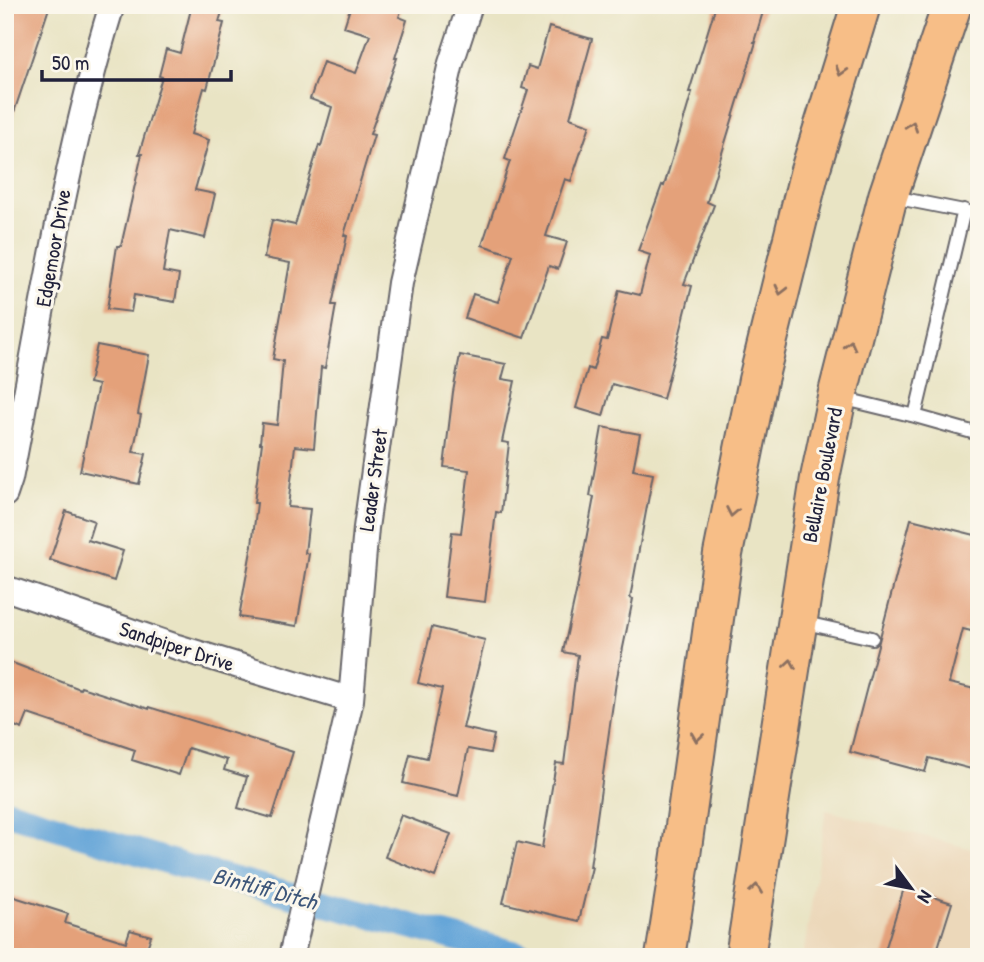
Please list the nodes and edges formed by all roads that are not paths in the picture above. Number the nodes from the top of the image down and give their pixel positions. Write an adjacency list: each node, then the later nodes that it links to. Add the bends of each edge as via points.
1 (112, 5): 11 (street, Edgemoor Drive, via 66,181)
2 (470, 5): 15 (street, Leader Street, via 400,282 366,528)
3 (860, 5): 17 (main road, one-way to 17, via 809,174 758,380 723,554)
4 (952, 5): 5 (main road, Bellaire Boulevard, one-way to 4)
5 (888, 196): 6 (lane); 8 (main road, Bellaire Boulevard, one-way to 5)
6 (964, 210): 7 (lane); 9 (lane)
7 (979, 214)
8 (837, 397): 9 (lane); 13 (main road, Bellaire Boulevard)
9 (915, 416): 10 (lane)
10 (979, 434)
11 (5, 494)
12 (5, 588): 15 (street, Sandpiper Drive)
13 (797, 622): 14 (lane); 18 (main road, Bellaire Boulevard, one-way to 13)
14 (872, 638)
15 (351, 700): 16 (street, Leader Street)
16 (292, 957)
17 (665, 957)
18 (745, 957)

